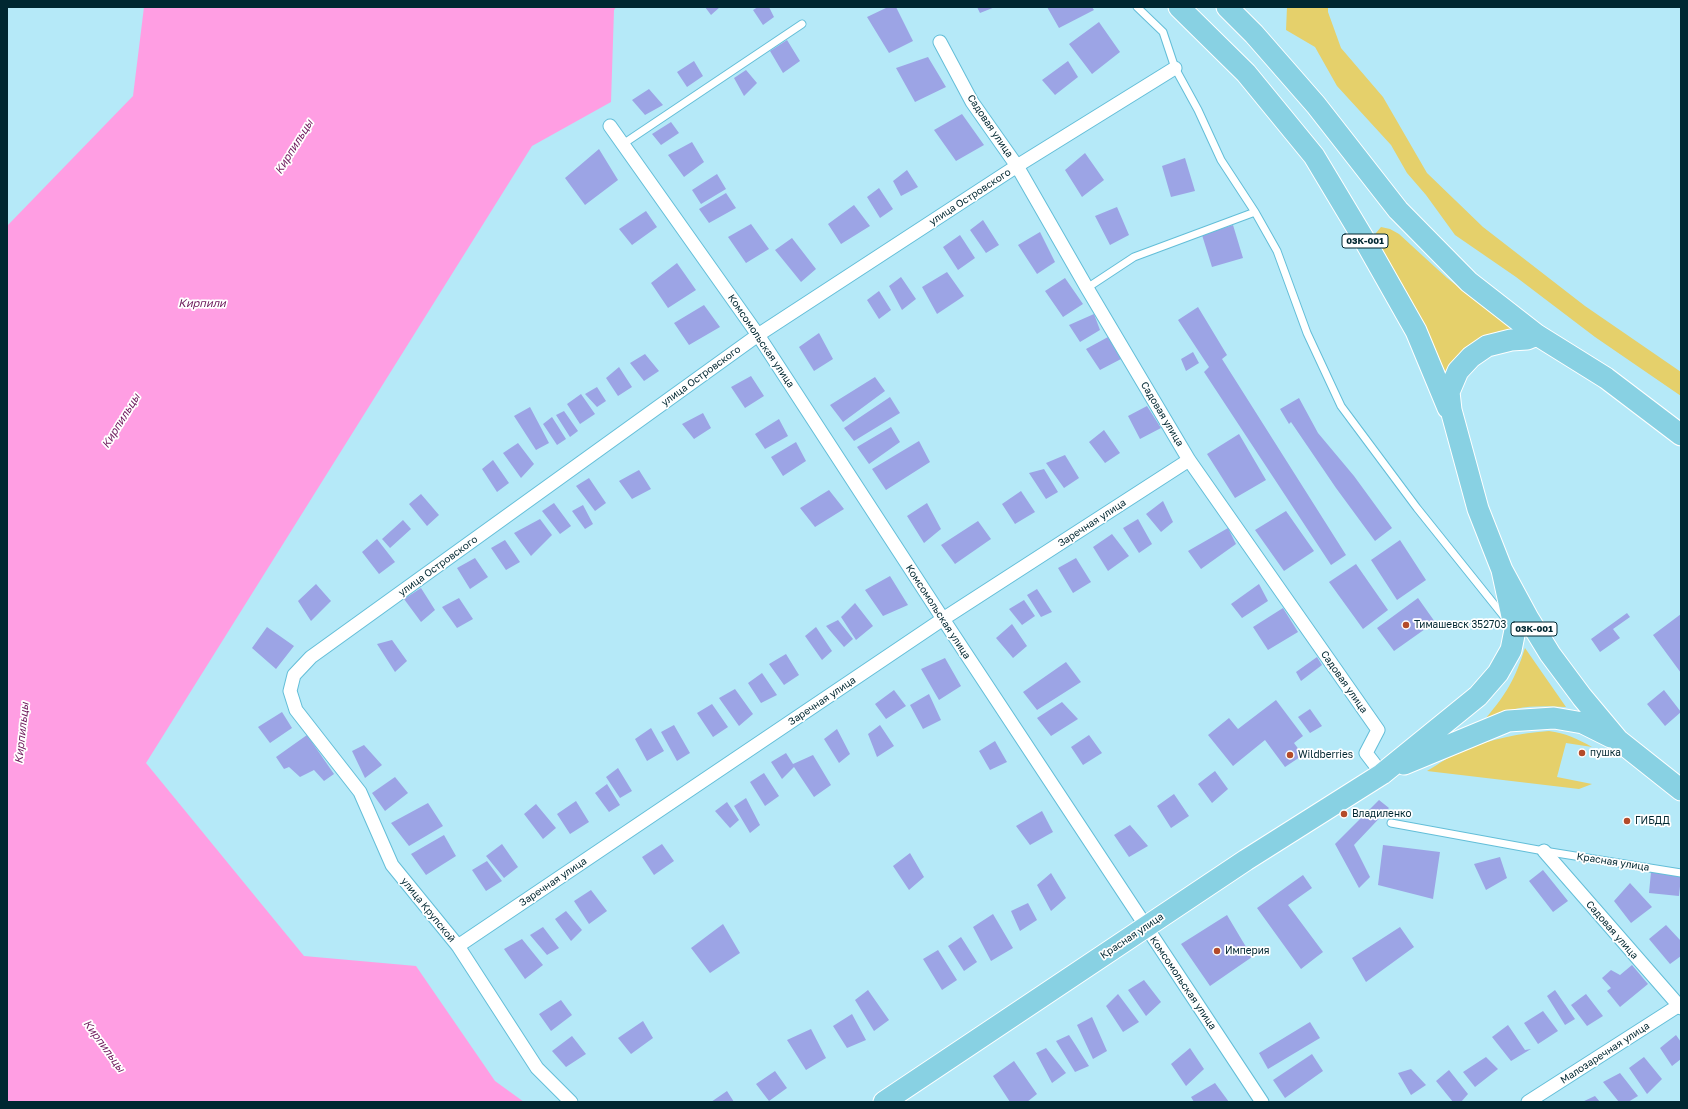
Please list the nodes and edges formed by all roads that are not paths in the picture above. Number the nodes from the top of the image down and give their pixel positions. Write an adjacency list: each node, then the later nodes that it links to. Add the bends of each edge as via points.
1 (1137, 7): 6 (lane, via 1163,32)
2 (1179, 7): 14 (main road, 03К-001, via 1246,73 1314,156 1416,331)
3 (1227, 7): 13 (main road, via 1316,105 1398,210 1469,282)
4 (802, 24): 8 (lane)
5 (940, 42): 9 (street, Садовая улица, via 972,102)
6 (1175, 68): 9 (street, улица Островского); 10 (lane, via 1221,160)
7 (610, 126): 8 (street, Комсомольская улица)
8 (623, 144): 12 (street, Комсомольская улица)
9 (1017, 166): 11 (street, Садовая улица); 12 (street, улица Островского)
10 (1255, 212): 11 (lane, via 1134,257); 19 (lane, via 1277,250 1306,333 1341,406 1416,508)
11 (1087, 288): 16 (street, Садовая улица)
12 (758, 335): 18 (street, Комсомольская улица); 20 (street, улица Островского, via 311,657 294,675 290,691)
13 (1537, 335): 14 (main road, via 1487,346 1471,357 1458,371 1449,392); 15 (main road, via 1606,378)
14 (1455, 426): 17 (main road, 03К-001, via 1478,509)
15 (1681, 435)
16 (1189, 460): 18 (street, Заречная улица); 22 (street, Садовая улица, via 1378,730 1366,752)
17 (1502, 570): 19 (main road); 21 (main road, 03К-001, via 1550,654)
18 (943, 619): 27 (street, Комсомольская улица); 28 (street, Заречная улица)
19 (1515, 630): 22 (main road, via 1511,650 1498,673 1478,696)
20 (296, 710): 28 (street, улица Крупской, via 360,792 392,865)
21 (1618, 740): 22 (main road, via 1584,723 1554,718 1508,722); 23 (main road, 03К-001)
22 (1382, 774): 27 (main road, Красная улица)
23 (1681, 790)
24 (1390, 822): 25 (lane, Красная улица)
25 (1544, 851): 26 (lane, Красная улица); 29 (street, Садовая улица)
26 (1681, 873)
27 (1146, 927): 31 (main road, Красная улица); 32 (street, Комсомольская улица)
28 (458, 946): 30 (street, улица Крупской, via 537,1068)
29 (1680, 1006): 33 (street, Малозаречная улица)
30 (571, 1102)
31 (884, 1102)
32 (1262, 1102)
33 (1528, 1102)

